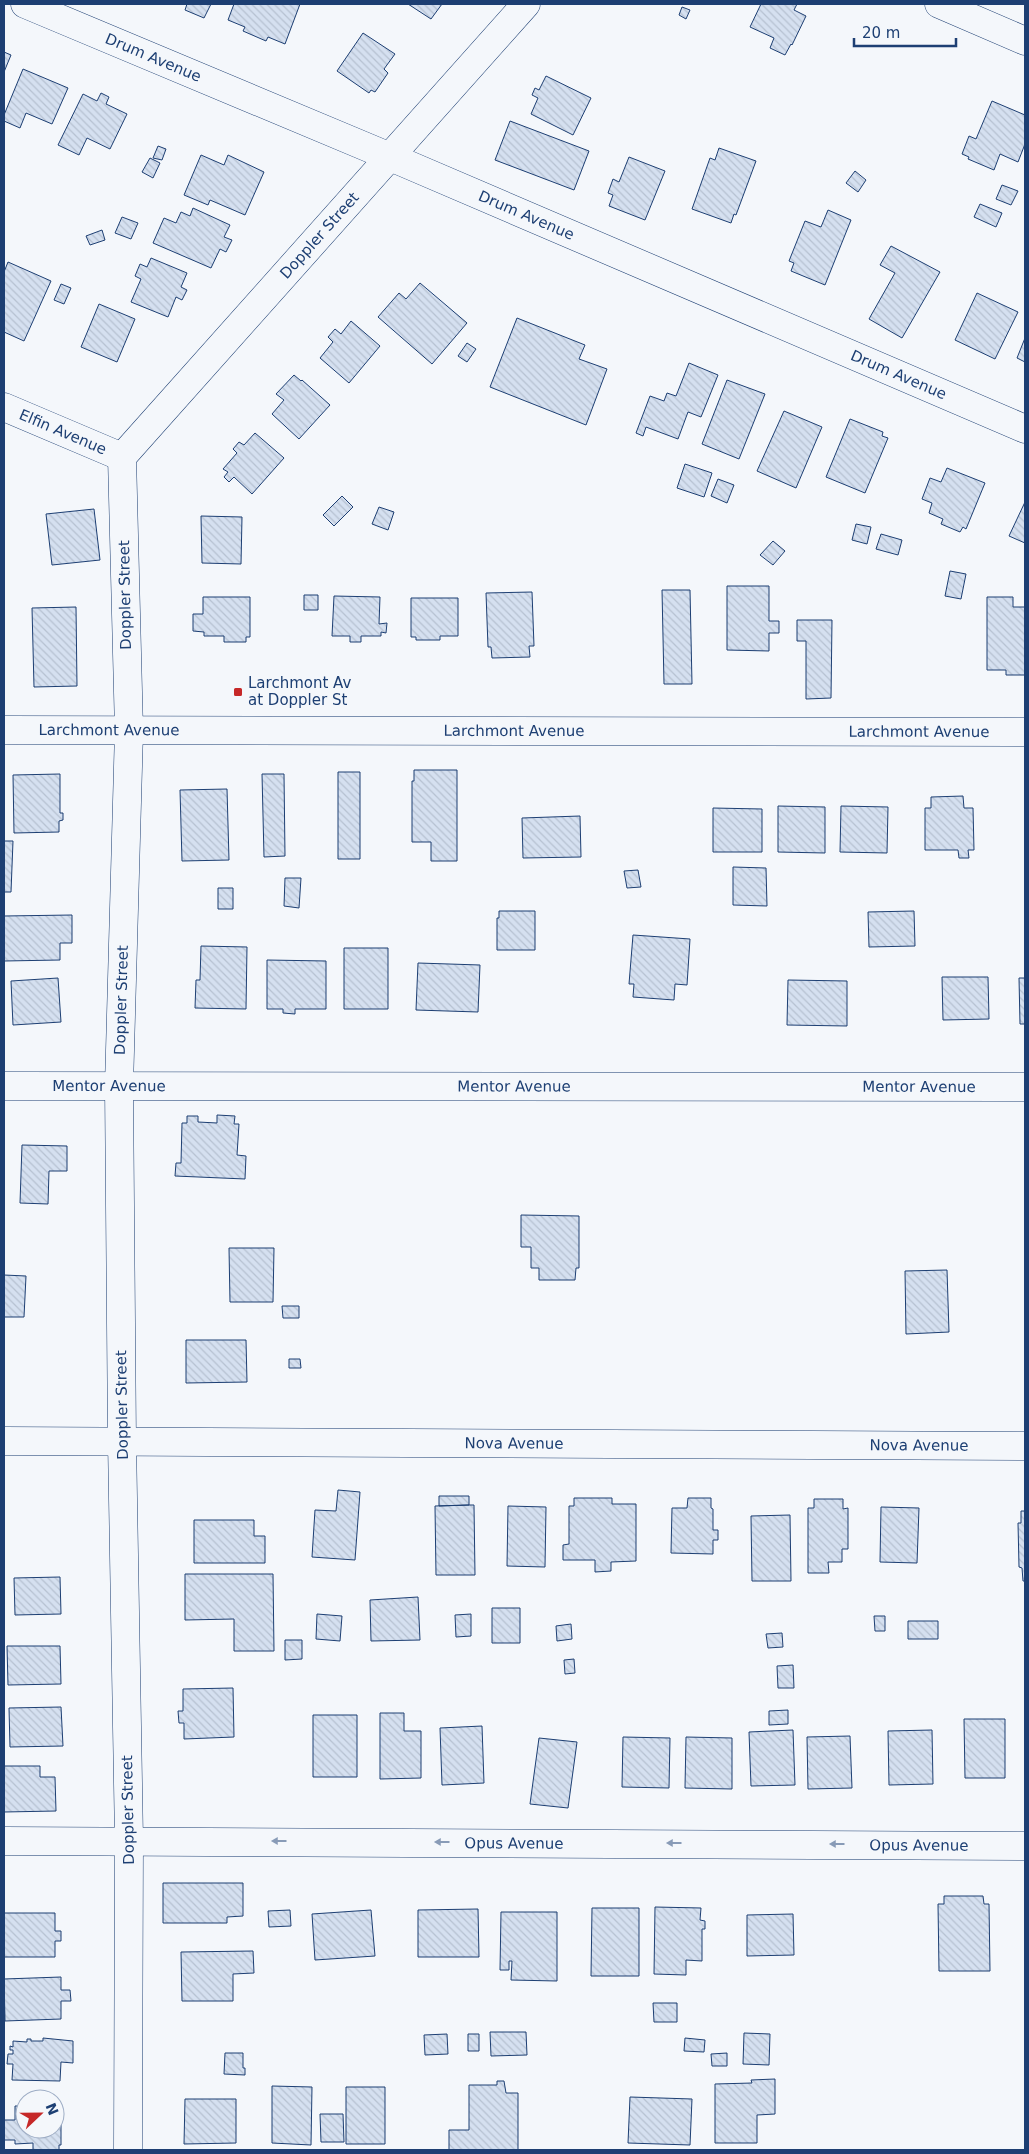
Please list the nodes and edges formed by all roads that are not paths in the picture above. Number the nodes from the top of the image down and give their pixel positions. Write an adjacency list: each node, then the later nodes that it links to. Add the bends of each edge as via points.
1 (26, 4): 5 (street, Drum Avenue)
2 (526, 4): 5 (street, Doppler Street)
3 (938, 4): 4 (street)
4 (1025, 41)
5 (388, 156): 7 (street, Drum Avenue); 8 (street, Doppler Street)
6 (4, 407): 8 (street, Elfin Avenue)
7 (1025, 429)
8 (122, 457): 10 (street, Doppler Street)
9 (4, 730): 10 (street, Larchmont Avenue)
10 (129, 731): 11 (street, Larchmont Avenue); 13 (street, Doppler Street)
11 (1025, 732)
12 (4, 1086): 13 (street, Mentor Avenue)
13 (119, 1086): 14 (street, Mentor Avenue); 16 (street, Doppler Street)
14 (1025, 1087)
15 (4, 1441): 16 (street, Nova Avenue)
16 (122, 1441): 17 (street, Nova Avenue); 18 (street, Doppler Street)
17 (1025, 1446)
18 (129, 1840): 19 (street, Opus Avenue); 20 (street, Opus Avenue, one-way to 18); 21 (street, Doppler Street)
19 (4, 1841)
20 (1025, 1846)
21 (128, 2150)

